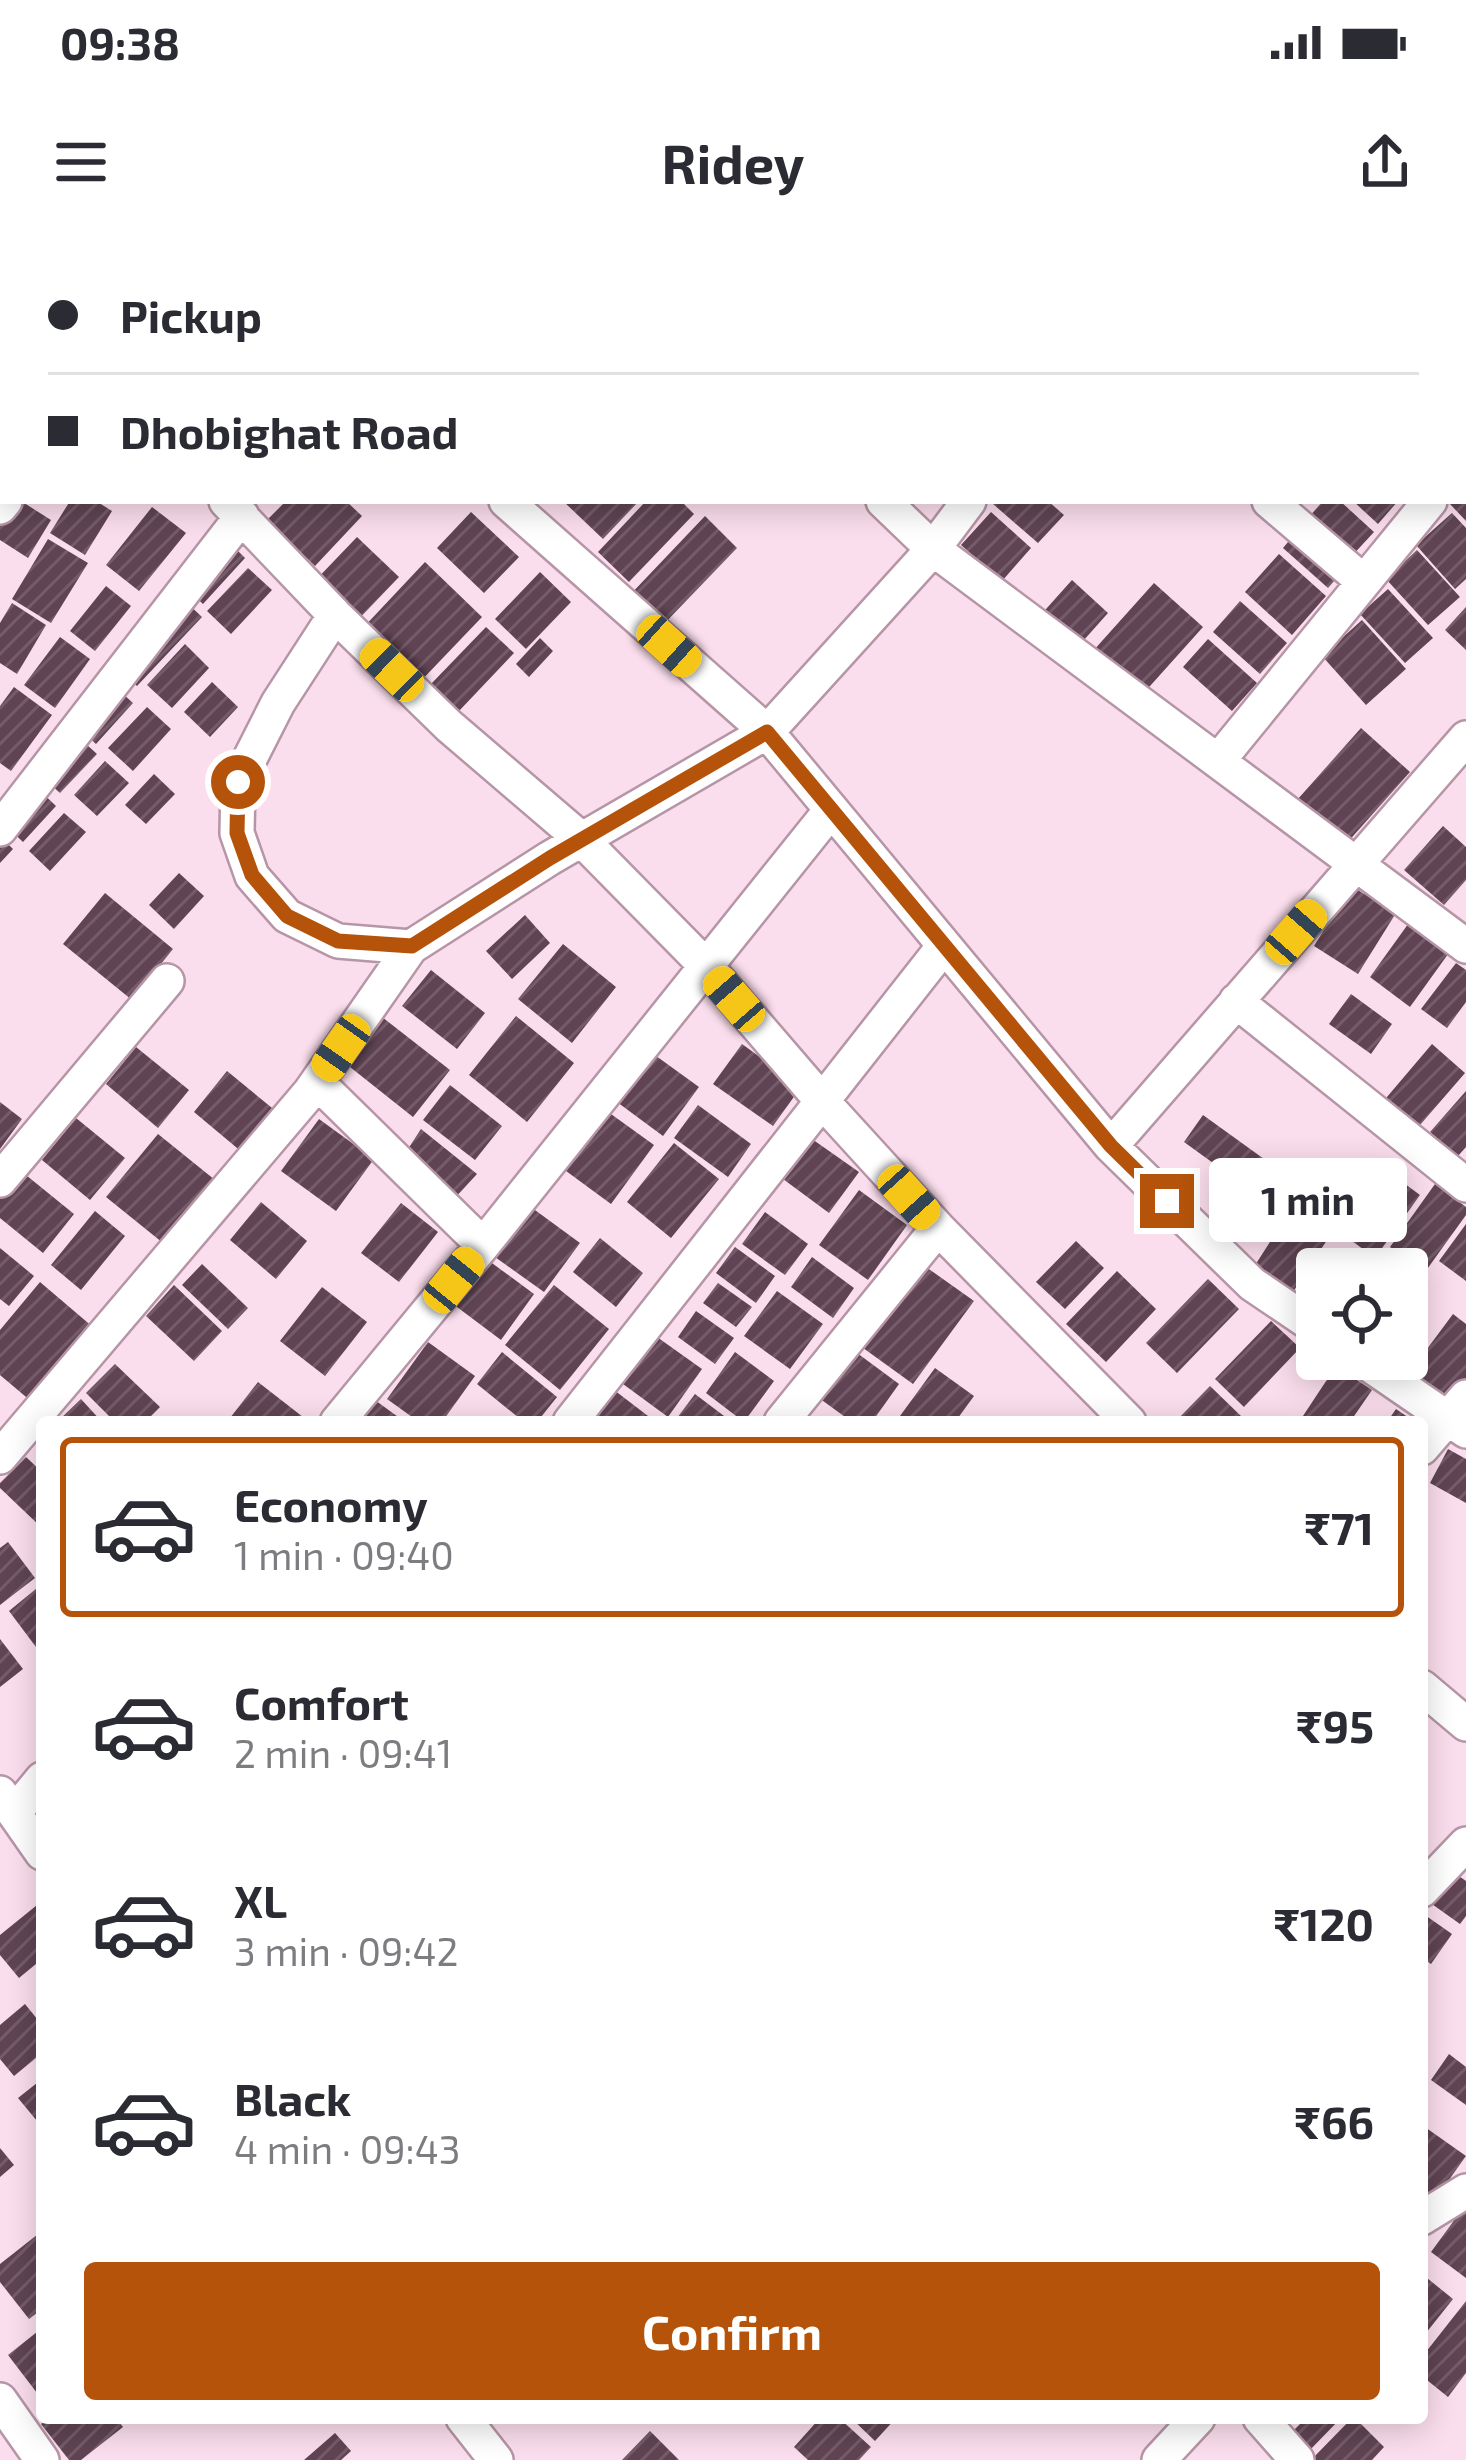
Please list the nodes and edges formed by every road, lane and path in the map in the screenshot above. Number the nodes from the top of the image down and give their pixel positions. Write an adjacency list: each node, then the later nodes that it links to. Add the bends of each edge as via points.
1 (509, 504): 10 (street)
2 (886, 504): 7 (street)
3 (967, 504): 7 (street)
4 (1273, 504): 8 (street)
5 (1428, 504): 8 (street)
6 (234, 508): 9 (street); 14 (street)
7 (933, 549): 10 (street); 12 (street)
8 (1364, 582): 12 (street)
9 (335, 615): 15 (street); 17 (street, via 238,782 237,833 252,875 287,916 338,941)
10 (767, 732): 13 (street); 15 (street)
11 (1466, 738): 16 (street)
12 (1218, 761): 16 (street)
13 (831, 810): 18 (street); 20 (street)
14 (0, 830)
15 (581, 839): 17 (street); 20 (street)
16 (1355, 864): 19 (street); 22 (street)
17 (412, 946): 23 (street)
18 (944, 946): 24 (street); 25 (street)
19 (1466, 946)
20 (705, 965): 24 (street); 29 (street)
21 (167, 981): 26 (street)
22 (1237, 1001): 25 (street); 27 (street)
23 (317, 1082): 29 (street); 38 (street)
24 (822, 1102): 28 (street); 34 (street)
25 (1111, 1146): 30 (street, via 1252,1284)
26 (0, 1180)
27 (1466, 1185)
28 (938, 1228): 35 (street); 36 (street)
29 (483, 1245): 33 (street)
30 (1296, 1314)
31 (1398, 1380): 32 (street)
32 (1460, 1415): 37 (street)
33 (342, 1416)
34 (575, 1416)
35 (787, 1416)
36 (1123, 1416)
37 (1428, 1443)
38 (0, 1457)
39 (1428, 1692): 40 (street)
40 (1466, 1724)
41 (36, 1783): 42 (street)
42 (7, 1803): 43 (street)
43 (36, 1844)
44 (1466, 1844): 45 (street)
45 (1428, 1884)
46 (1466, 2191): 47 (street)
47 (1428, 2214)
48 (0, 2400): 52 (street)
49 (468, 2424): 53 (street)
50 (1193, 2424): 54 (street)
51 (1265, 2424): 55 (street)
52 (42, 2460)
53 (496, 2460)
54 (1160, 2460)
55 (1297, 2460)

